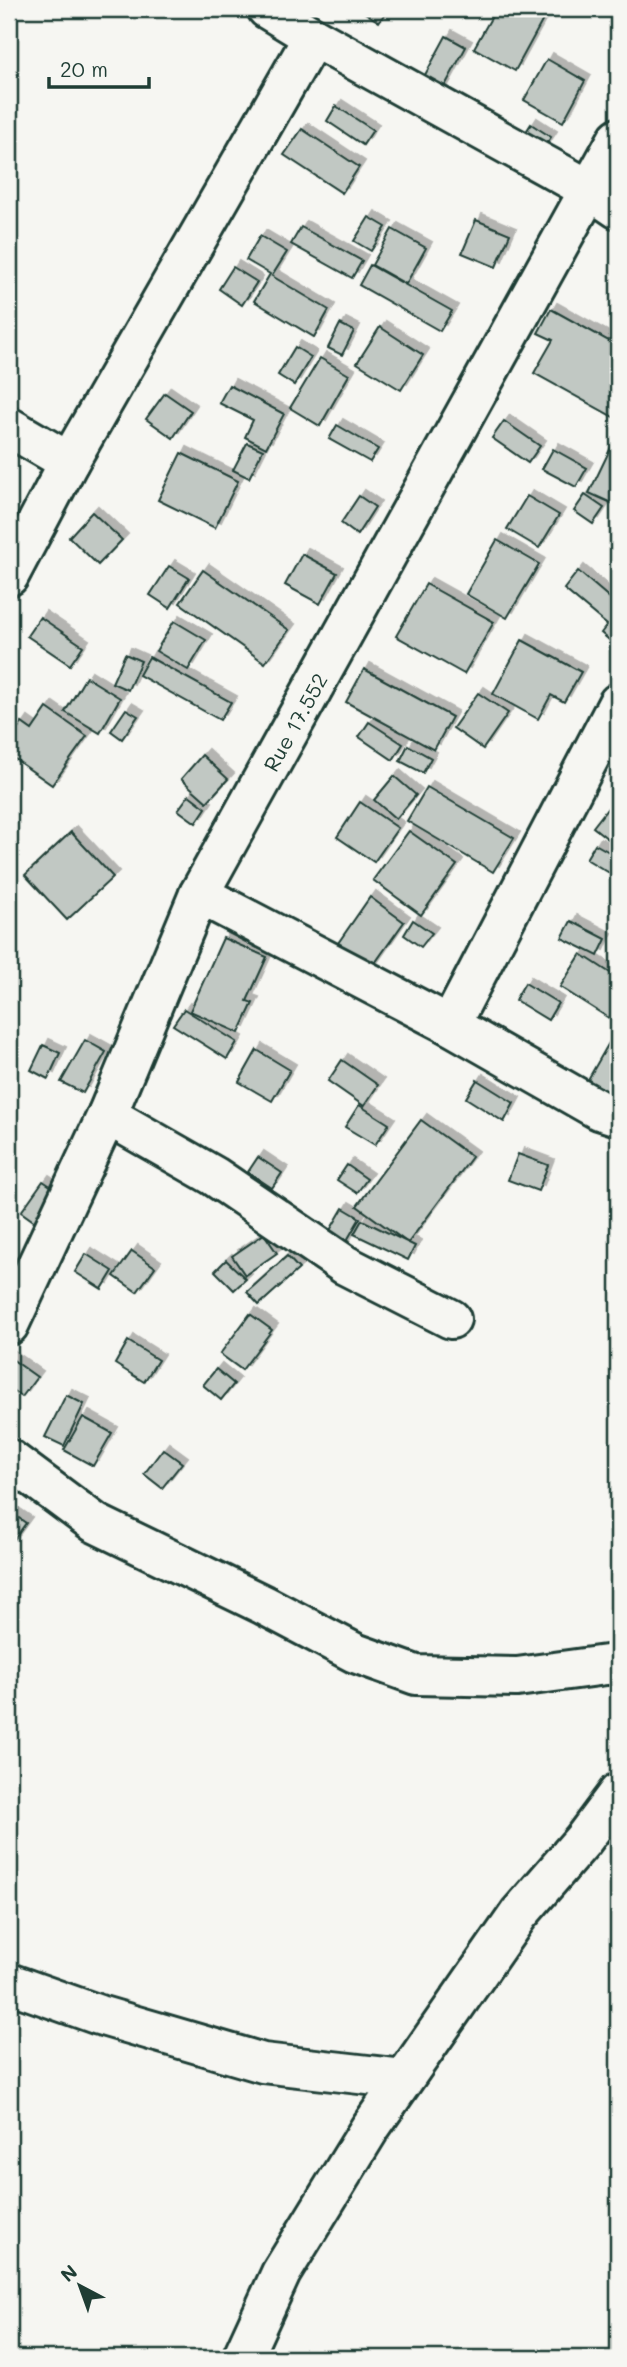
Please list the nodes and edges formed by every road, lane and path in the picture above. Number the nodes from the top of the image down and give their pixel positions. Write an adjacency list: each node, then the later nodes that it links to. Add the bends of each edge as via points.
1 (267, 9): 2 (street)
2 (313, 37): 4 (street); 6 (street)
3 (618, 138): 4 (street, Rue 17.552)
4 (604, 200): 9 (street, Rue 17.552)
5 (9, 427): 6 (street)
6 (69, 462): 7 (street)
7 (9, 576)
8 (618, 703): 10 (street)
9 (199, 894): 10 (street); 11 (street, Rue 17.552)
10 (450, 1025): 12 (street, via 599,1110)
11 (107, 1115): 13 (street, via 214,1176 345,1265); 14 (street, Rue 17.552)
12 (618, 1116)
13 (451, 1319)
14 (9, 1325)
15 (9, 1460): 16 (street, via 95,1523 355,1653 416,1675 517,1677)
16 (618, 1665)
17 (618, 1793): 19 (street, via 519,1914)
18 (9, 1983): 19 (street, via 263,2063)
19 (403, 2079): 20 (street, via 281,2273)
20 (242, 2358)

